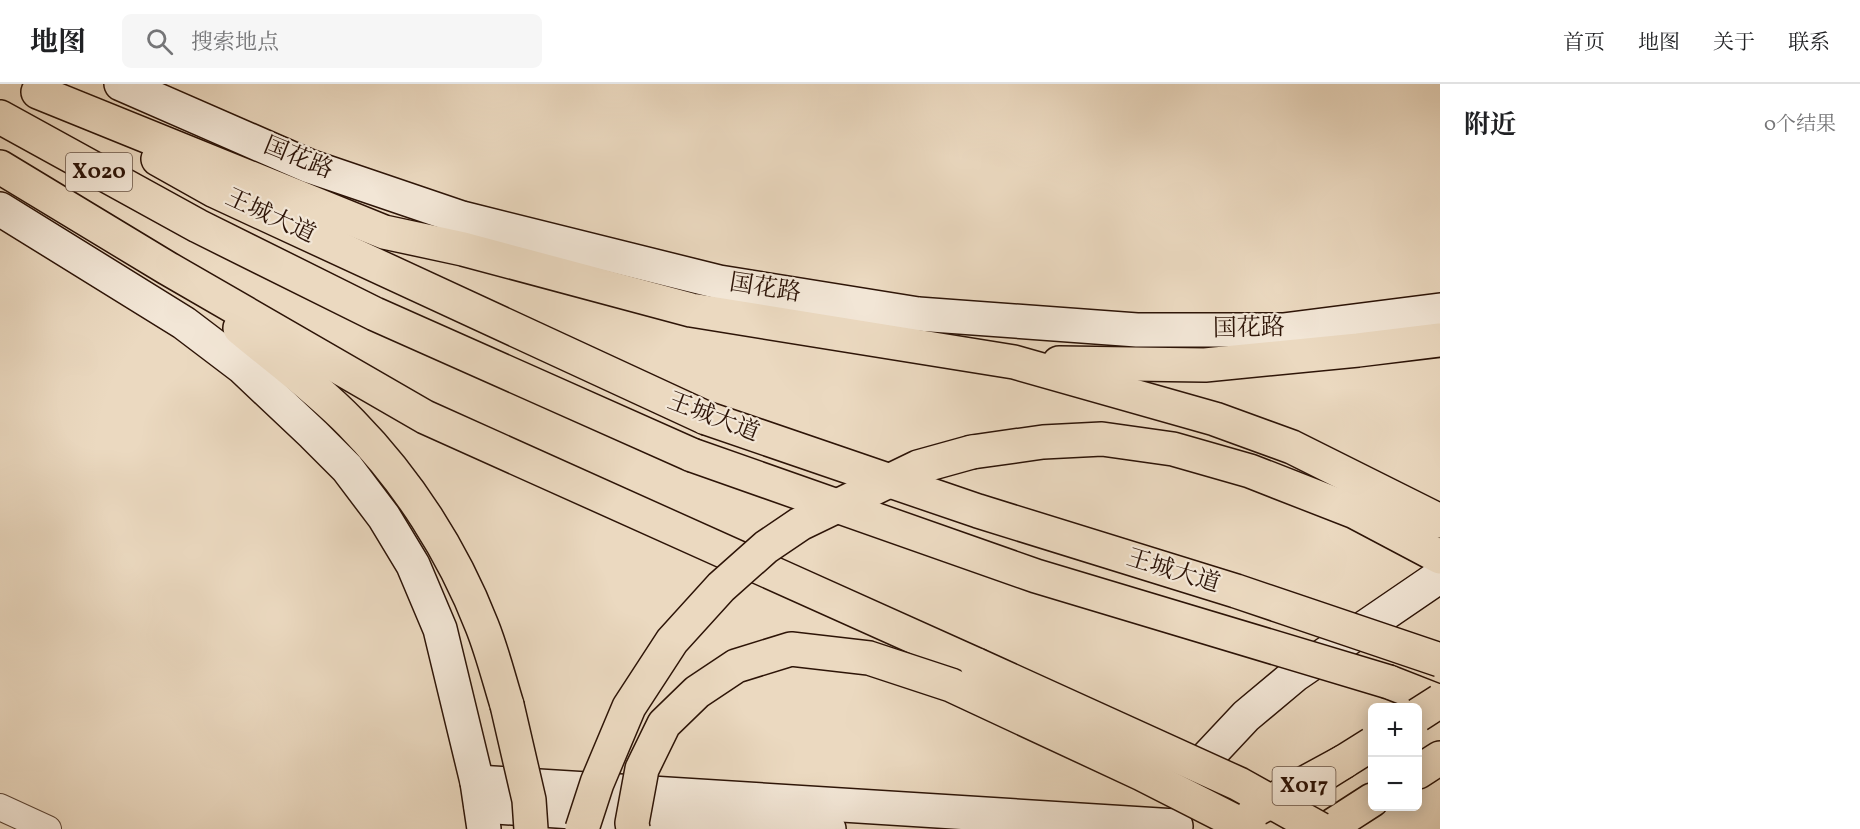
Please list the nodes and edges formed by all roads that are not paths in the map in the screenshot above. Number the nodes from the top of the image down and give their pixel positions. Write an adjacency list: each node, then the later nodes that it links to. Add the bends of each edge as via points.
1 (121, 84): 7 (main road, 国花路, via 309,166 462,218 718,282 918,314 1137,330 1283,330)
2 (30, 88): 9 (main road, via 384,232 691,310); 13 (main road, 王城大道 / X020, bridge, via 215,191 706,418 978,511 1236,591)
3 (0, 117): 14 (main road, 王城大道 / X020, bridge, via 198,226 375,314 692,455 1036,576 1389,682)
4 (0, 167): 6 (main road)
5 (0, 209): 21 (main road, via 184,322 242,368 346,468 384,517 413,565 440,629)
6 (166, 268): 25 (main road, bridge, via 351,423 381,455 427,519 483,627 513,725); 32 (main road, bridge, via 425,417 1239,784)
7 (1440, 310)
8 (1440, 340): 9 (main road, via 1205,365)
9 (1014, 362): 10 (main road, via 1215,419 1292,447)
10 (1440, 521)
11 (1440, 557): 26 (main road, bridge, via 1355,512 1250,471 1173,449 1102,439 1043,442 972,452 918,467 800,524 720,587 672,641 629,707)
12 (1440, 576): 23 (main road, via 1295,675 1246,716 1200,765)
13 (1440, 660)
14 (1440, 702): 15 (main road, bridge)
15 (1422, 713)
16 (1368, 747): 18 (main road, X017, bridge)
17 (1440, 758): 19 (main road)
18 (1345, 761): 29 (main road, bridge); 30 (main road, X017, bridge)
19 (1422, 769)
20 (1368, 803): 33 (main road, X017)
21 (481, 806): 23 (main road); 28 (main road)
22 (0, 807): 24 (street)
23 (1176, 828)
24 (48, 829)
25 (531, 829)
26 (582, 829)
27 (633, 829): 31 (main road, bridge, via 642,769 664,724 697,692 736,666 791,649 869,658 951,685)
28 (829, 829)
29 (1219, 829)
30 (1236, 829)
31 (1250, 829)
32 (1320, 829)
33 (1327, 829)

